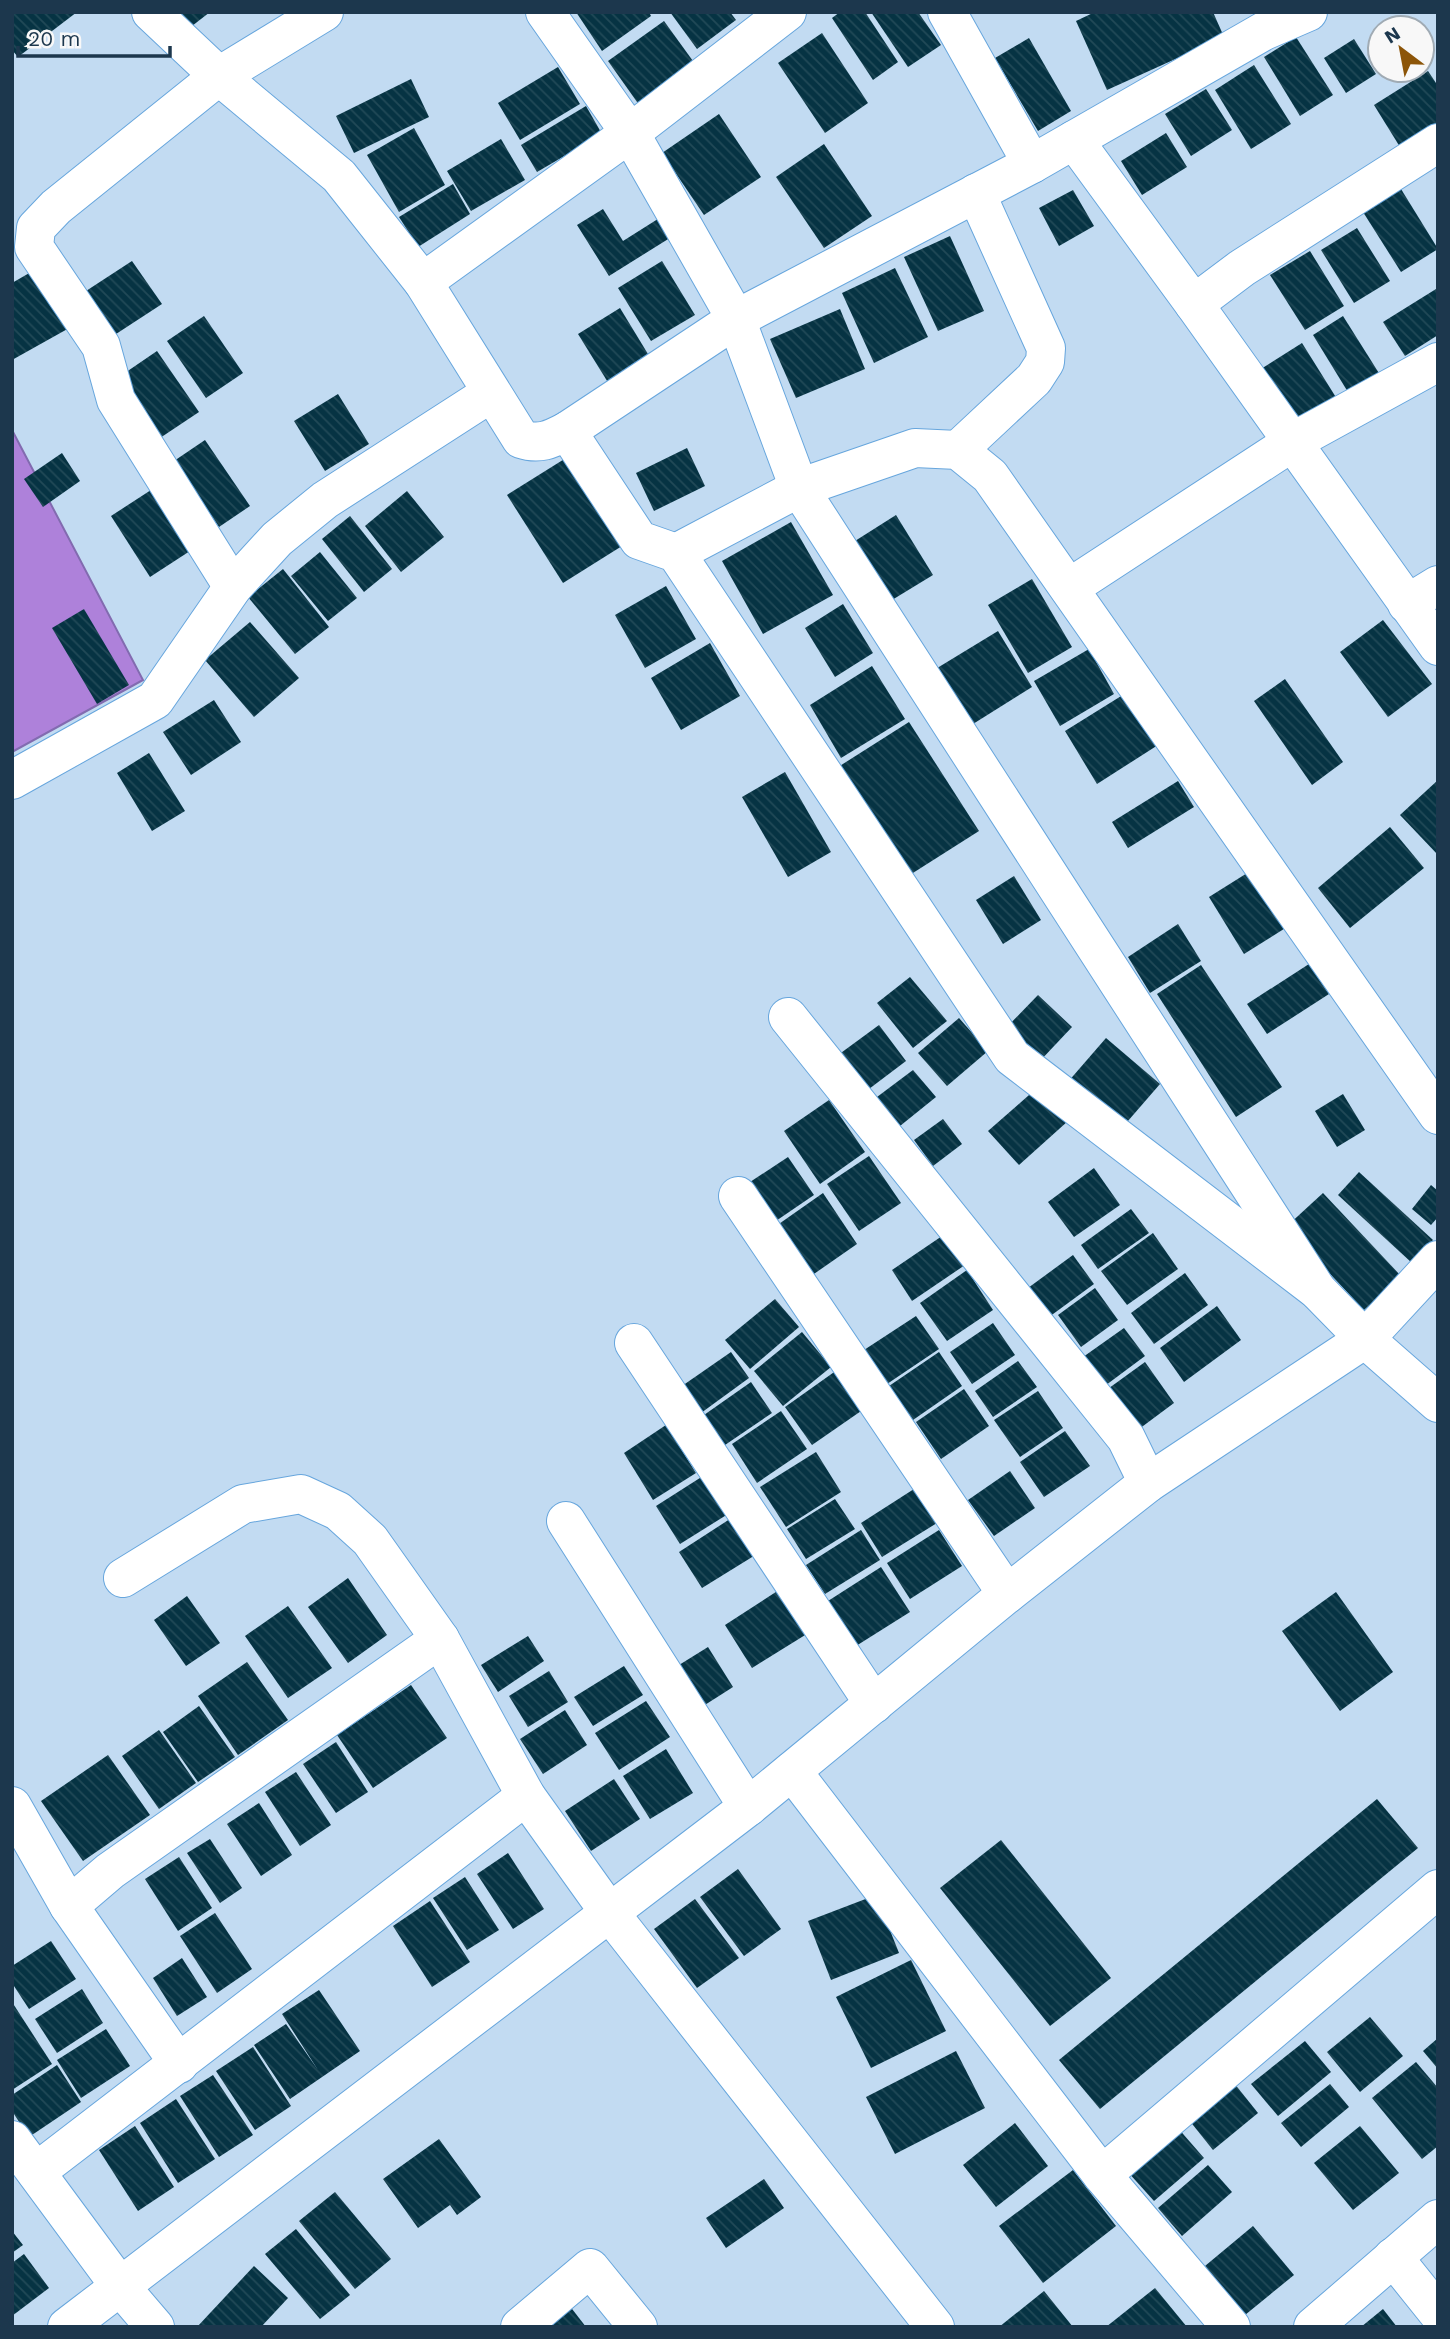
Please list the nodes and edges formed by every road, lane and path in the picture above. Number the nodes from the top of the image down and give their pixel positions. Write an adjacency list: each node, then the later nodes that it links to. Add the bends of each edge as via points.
1 (151, 12): 8 (street)
2 (324, 12): 8 (street)
3 (545, 12): 9 (street)
4 (787, 12): 9 (street)
5 (947, 12): 12 (street)
6 (1308, 12): 7 (street)
7 (1258, 22): 10 (street)
8 (219, 76): 14 (street, via 339,176); 24 (street, via 56,207 36,228 34,247 101,346 116,400)
9 (630, 133): 14 (street); 16 (street)
10 (1074, 141): 12 (street); 15 (street)
11 (1438, 144): 15 (street, via 1242,268)
12 (1032, 164): 13 (street)
13 (976, 193): 16 (street); 21 (street, via 1046,348 1045,362 1034,379)
14 (423, 282): 18 (street)
15 (1194, 304): 20 (street)
16 (736, 319): 19 (street); 22 (street)
17 (1438, 362): 20 (street)
18 (491, 393): 19 (street, via 521,439 547,442); 24 (street, via 325,500 277,539)
19 (567, 431): 23 (street, via 639,540)
20 (1294, 441): 25 (street); 26 (street)
21 (958, 450): 22 (street, via 915,448); 25 (street, via 990,475)
22 (799, 488): 23 (street); 33 (street)
23 (676, 552): 33 (street, via 1013,1057)
24 (233, 587): 28 (street, via 155,700)
25 (1069, 587): 30 (street)
26 (1423, 595): 27 (street)
27 (1438, 646)
28 (12, 780)
29 (788, 1017): 37 (street, via 1126,1437)
30 (1438, 1115)
31 (738, 1196): 40 (street)
32 (1438, 1259): 34 (street)
33 (1317, 1290): 34 (street)
34 (1365, 1339): 36 (street); 37 (street)
35 (634, 1343): 42 (street)
36 (1438, 1403)
37 (1148, 1483): 40 (street)
38 (566, 1521): 46 (street)
39 (123, 1578): 41 (street, via 243,1504 301,1494 338,1511 370,1540)
40 (1007, 1594): 42 (street)
41 (440, 1639): 44 (street); 48 (street, via 110,1871)
42 (874, 1704): 43 (street)
43 (792, 1771): 46 (street); 53 (street)
44 (526, 1796): 49 (street); 50 (street)
45 (12, 1806): 48 (street)
46 (748, 1807): 49 (street)
47 (1438, 1889): 53 (street)
48 (69, 1906): 50 (street)
49 (609, 1913): 56 (street); 62 (street)
50 (179, 2064): 52 (street)
51 (12, 2140): 52 (street)
52 (36, 2172): 56 (street)
53 (1102, 2175): 63 (street)
54 (1438, 2219): 55 (street)
55 (1393, 2257): 57 (street); 64 (street)
56 (119, 2285): 58 (street); 59 (street)
57 (1438, 2313)
58 (67, 2327)
59 (155, 2327)
60 (520, 2327): 61 (street, via 590,2267)
61 (638, 2327)
62 (934, 2327)
63 (1231, 2327)
64 (1313, 2327)

